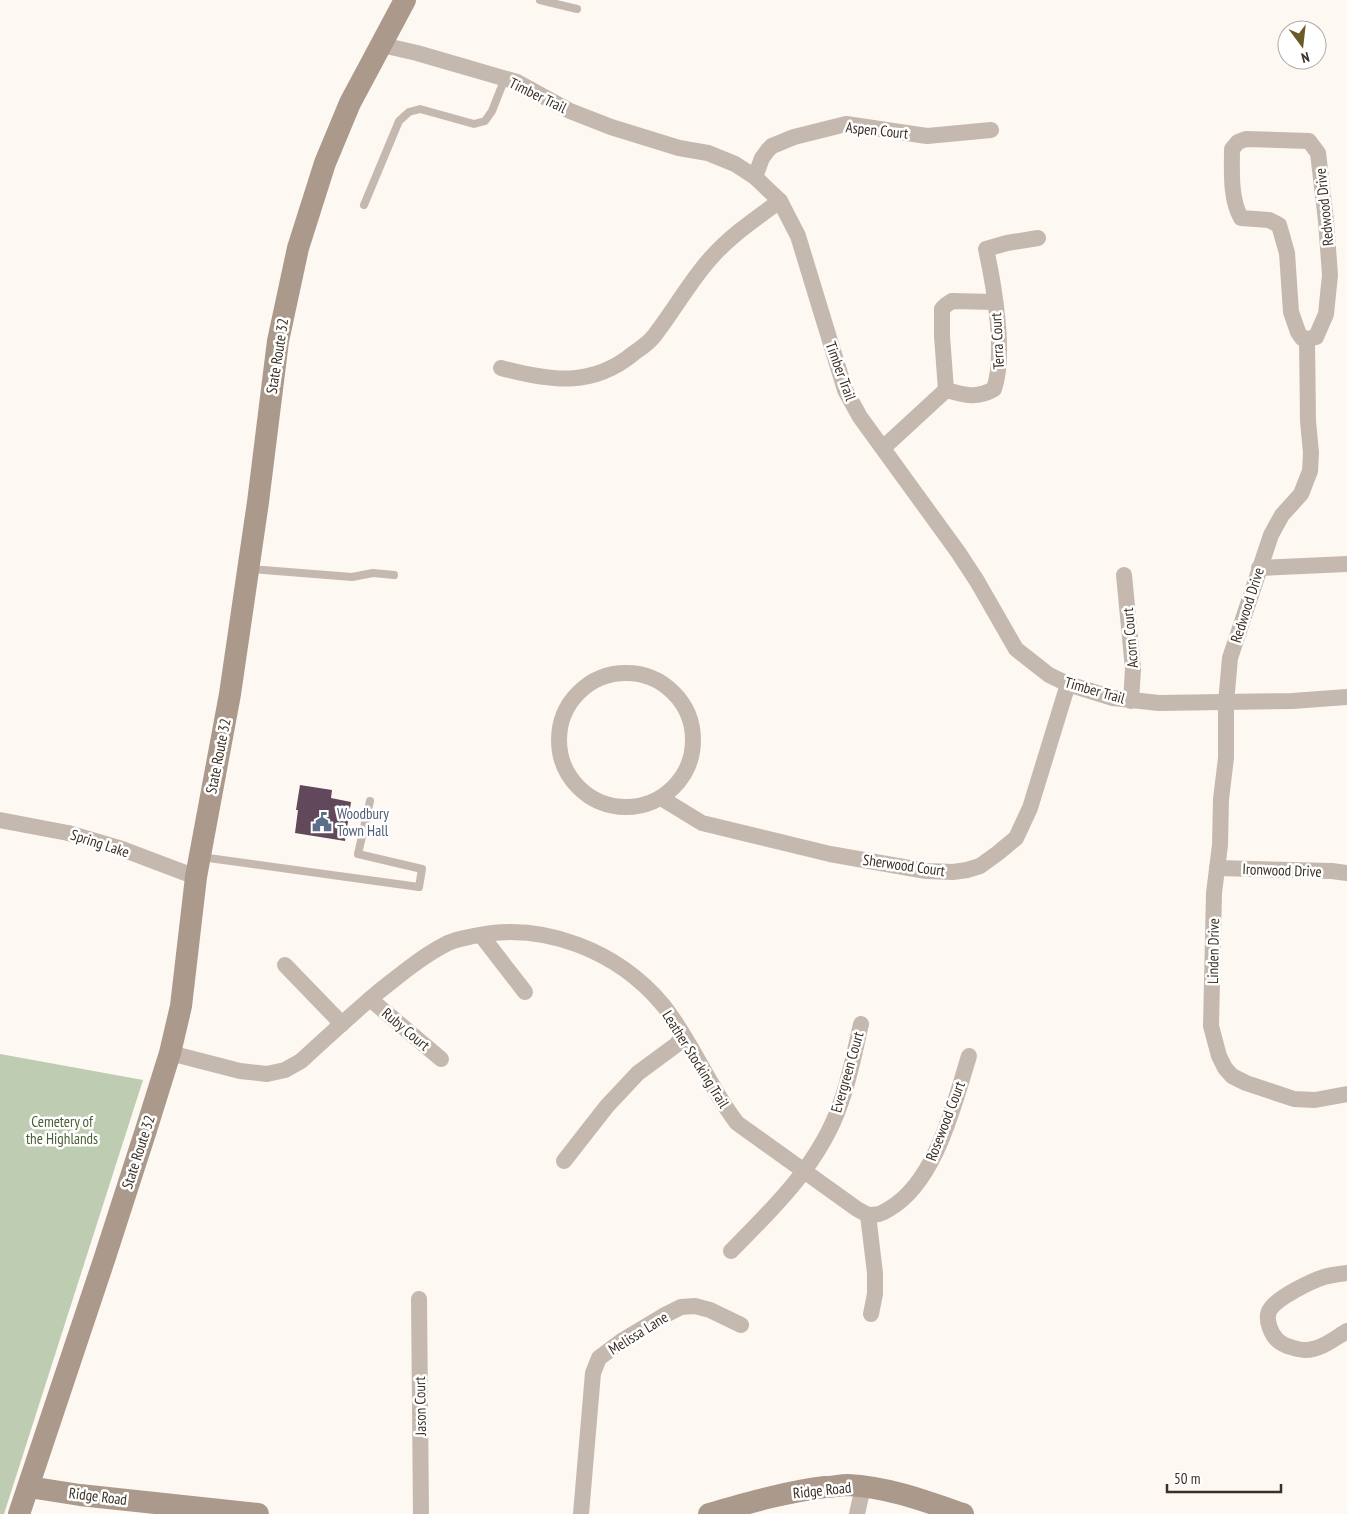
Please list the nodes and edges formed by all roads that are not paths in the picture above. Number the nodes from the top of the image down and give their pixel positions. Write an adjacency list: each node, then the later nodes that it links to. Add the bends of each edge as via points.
1 (405, 0): 4 (main road, State Route 32)
2 (540, 0): 3 (lane)
3 (577, 9)
4 (382, 45): 5 (street, Timber Trail); 18 (main road, State Route 32, via 350,103 325,163 298,248 278,341)
5 (506, 78): 7 (street, Timber Trail, via 570,111 679,148 708,153); 9 (lane, via 485,122 474,124 420,110 409,112 399,121)
6 (991, 130): 7 (street, Aspen Court, via 927,136 846,124 772,146 762,158)
7 (755, 177): 8 (street, Timber Trail)
8 (780, 200): 13 (street, via 740,230 710,259 653,338 626,360 596,375 568,380 534,377); 15 (street, Timber Trail, via 798,236 845,390)
9 (364, 205)
10 (1038, 238): 11 (street, Terra Court, via 986,250)
11 (994, 302): 14 (street, Terra Court, via 952,302 942,309); 14 (street, Terra Court, via 998,377 994,390 966,396)
12 (1306, 339): 12 (street, Redwood Drive, via 1316,337 1326,314 1330,275 1318,153 1308,141 1246,139 1232,149 1236,210 1240,218 1269,220 1280,225 1287,253 1291,312 1298,332); 17 (street, Redwood Drive, via 1310,471 1300,494 1282,515 1271,535)
13 (501, 368)
14 (946, 390): 15 (street)
15 (883, 448): 21 (street, Timber Trail, via 958,552 1016,649)
16 (1347, 564): 17 (street)
17 (1259, 568): 24 (street, Redwood Drive, via 1230,658)
18 (248, 569): 19 (lane, via 352,577 373,572); 28 (main road, State Route 32, via 230,694)
19 (394, 576)
20 (1124, 576): 23 (street, Acorn Court, via 1133,669)
21 (1068, 684): 23 (street, Timber Trail); 25 (street, Sherwood Court, via 1030,808 1016,838 980,866 967,870 926,871 830,854 702,823)
22 (1347, 697): 24 (street, Timber Trail)
23 (1131, 701): 24 (street, Timber Trail)
24 (1226, 702): 29 (street, Linden Drive, via 1226,758)
25 (661, 798): 25 (street, via 640,806 617,806 595,799 572,779 564,766 559,744 561,722 571,701 586,686 605,676 634,673 649,676 668,686 683,702 692,722 694,744 689,765 678,784)
26 (370, 801): 28 (lane, via 358,854 422,869 419,886)
27 (0, 820): 28 (street, Spring Lake, via 68,832)
28 (198, 867): 38 (main road, State Route 32, via 181,1006)
29 (1217, 868): 30 (street, Ironwood Drive); 41 (street, Linden Drive, via 1211,1026 1218,1056 1232,1076 1294,1099 1315,1100)
30 (1347, 873)
31 (481, 935): 33 (street); 34 (street, Leather Stocking Trail, via 443,946 403,971); 37 (street, Leather Stocking Trail, via 509,931 554,936 597,952 636,978 663,1005)
32 (285, 965): 35 (street)
33 (525, 992)
34 (370, 999): 35 (street, Leather Stocking Trail); 40 (street, Ruby Court)
35 (342, 1024): 38 (street, Leather Stocking Trail, via 301,1061 285,1070 267,1074 240,1071)
36 (861, 1024): 43 (street, Evergreen Court, via 841,1102 825,1139)
37 (683, 1036): 42 (street, via 638,1073); 43 (street, Leather Stocking Trail, via 737,1123)
38 (170, 1053): 51 (main road, State Route 32)
39 (970, 1056): 44 (street, Rosewood Court, via 945,1129 926,1172 898,1204 880,1214)
40 (441, 1059)
41 (1347, 1095)
42 (564, 1161)
43 (804, 1172): 44 (street, Leather Stocking Trail); 45 (street, Evergreen Court, via 778,1204)
44 (868, 1215): 48 (street, via 875,1273)
45 (731, 1251)
46 (1347, 1273): 50 (street, via 1324,1277 1281,1298 1268,1315 1270,1328 1277,1340 1305,1350 1321,1347)
47 (419, 1298): 55 (street, Jason Court)
48 (871, 1314)
49 (741, 1324): 56 (street, Melissa Lane, via 695,1306 681,1308 623,1340 599,1358 593,1372)
50 (1347, 1331)
51 (29, 1486): 53 (main road, State Route 32); 54 (main road, Ridge Road, via 80,1495)
52 (863, 1487): 57 (main road, Ridge Road, via 846,1485 803,1490); 58 (street); 59 (main road, Ridge Road, via 910,1496)
53 (19, 1514)
54 (258, 1514)
55 (421, 1514)
56 (581, 1514)
57 (709, 1514)
58 (857, 1514)
59 (963, 1514)

